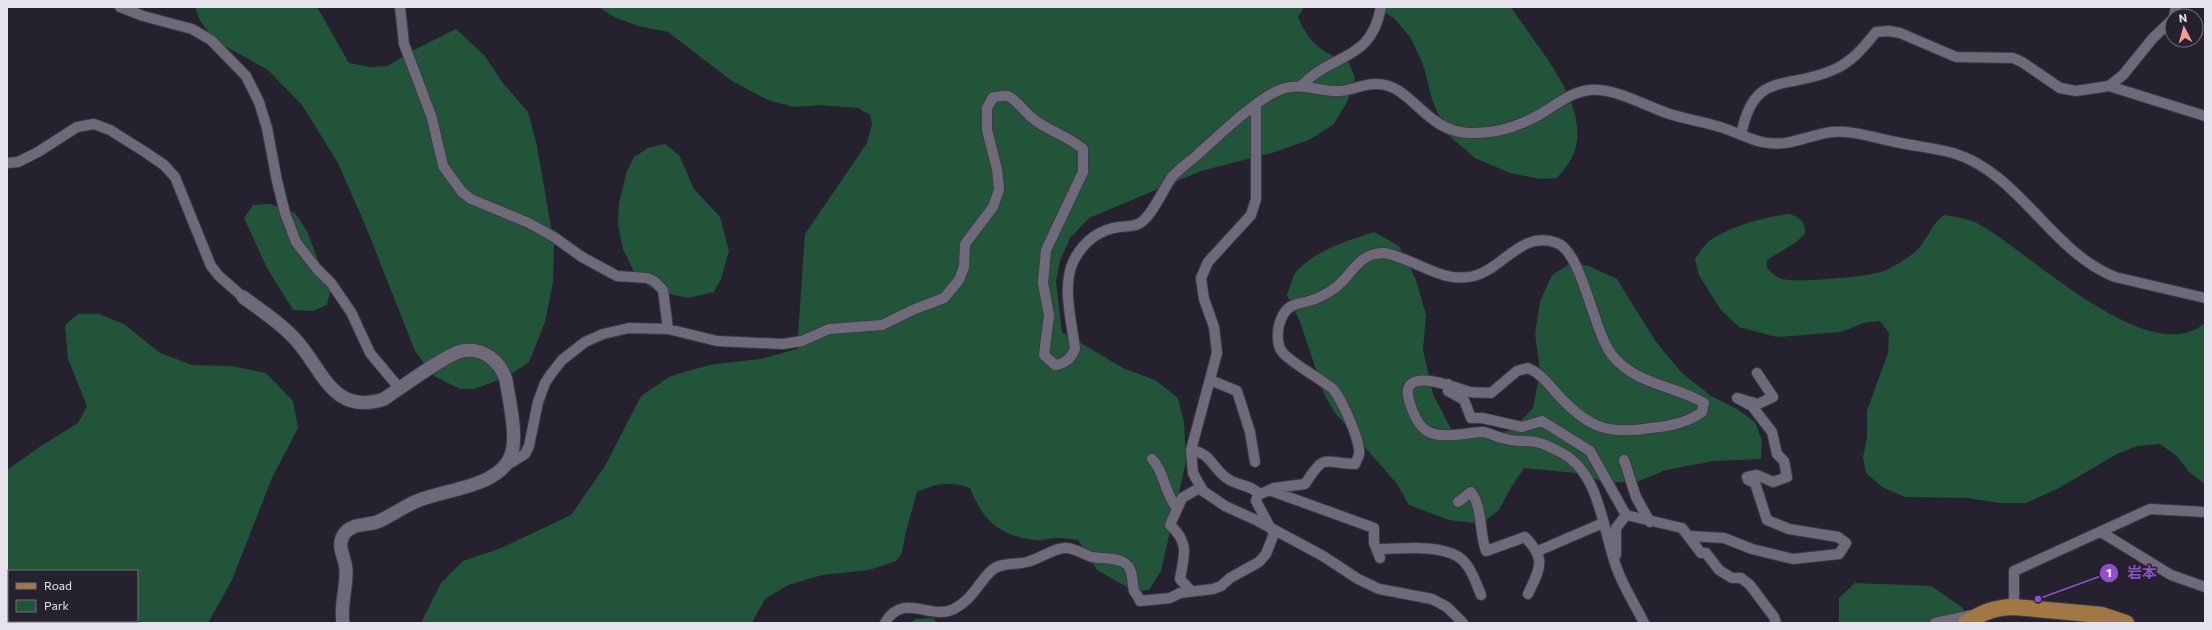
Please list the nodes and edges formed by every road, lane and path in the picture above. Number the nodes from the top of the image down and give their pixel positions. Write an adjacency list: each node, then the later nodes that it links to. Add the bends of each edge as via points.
1 (120, 7): 17 (street, via 192,29 211,40 246,76 259,102 267,128 283,206 296,242 317,270 331,283 351,312 370,353)
2 (400, 7): 13 (street, via 404,44 432,118 443,166 454,182 472,199 529,223 617,276 647,278 654,281 663,290)
3 (1381, 7): 5 (street, via 1375,30 1365,45 1312,75)
4 (2164, 28): 6 (street)
5 (1302, 85): 7 (street, via 1281,89); 9 (street, via 1342,92 1366,84 1390,86 1442,127 1471,133 1504,130 1538,115 1575,93 1595,90 1622,96 1669,114 1719,126)
6 (2109, 86): 8 (street); 9 (street, via 2076,91 2060,88 2013,58 1956,57 1900,33 1876,32 1858,54 1840,67 1782,83 1758,94 1745,114)
7 (1256, 106): 13 (street, via 1209,142 1177,172 1140,224 1107,229 1093,236 1084,246 1073,262 1068,285 1074,349 1072,357 1063,364 1055,365 1044,356 1049,315 1043,267 1046,250 1083,172 1083,149 1072,140 1047,128 1030,116 1019,103 1007,96 993,97 986,108 987,130 997,169 999,190 993,207 965,244 964,267 959,280 944,298 882,325 829,329 802,341 783,344 717,341); 15 (street, via 1256,199 1251,215 1208,262 1201,278 1204,299 1214,327 1217,353)
8 (2205, 116)
9 (1740, 135): 12 (street, via 1766,143 1783,144 1811,136 1843,132 1951,153 1969,159 1996,176 2070,250 2104,273)
10 (7, 163): 11 (street, via 18,162 77,127 94,124 110,130 151,156 175,177 211,266)
11 (243, 297): 17 (street, via 294,338 327,385 342,397 353,402 371,403 384,399)
12 (2205, 298)
13 (668, 329): 22 (street, via 629,328 603,334 585,342 562,360 545,383 525,454)
14 (1757, 372): 33 (street, via 1773,397 1758,404 1737,398 1752,406 1772,432 1777,454 1784,461 1787,477 1773,482 1757,475 1747,477 1755,484 1767,520 1789,529 1838,537 1846,543 1839,554 1793,559 1752,549 1724,538)
15 (1210, 380): 18 (street); 21 (street, via 1237,391 1250,432)
16 (1448, 384): 24 (street, via 1472,392 1492,393 1517,371 1528,368 1546,380 1582,418 1595,425 1627,432 1670,426 1692,419 1702,412 1704,403 1687,393 1638,377 1611,354 1581,277 1571,257 1560,244 1535,240 1476,275 1458,279 1384,253 1370,254 1333,290 1289,307 1281,317 1278,329 1278,342 1283,353 1334,388 1339,396 1357,442 1359,455 1355,464 1322,461 1305,484); 28 (street, via 1448,391 1464,400 1471,418 1522,427 1542,421 1590,451); 30 (street, via 1418,380 1407,392 1411,407 1421,425 1430,434 1441,436 1482,432 1506,440 1537,442 1559,451 1584,473 1592,488)
17 (400, 388): 22 (street, via 461,351 481,353 492,358 503,371 506,380 514,443 511,456)
18 (1191, 450): 23 (street, via 1193,473); 24 (street, via 1208,457 1224,477)
19 (1152, 459): 26 (street, via 1158,466 1169,498)
20 (1624, 460): 29 (street, via 1636,497)
21 (1255, 462)
22 (504, 467): 42 (street, via 488,479 419,500 390,516 348,529 340,544 346,572)
23 (1201, 487): 26 (street, via 1182,498); 31 (street, via 1215,501)
24 (1264, 492): 31 (street, via 1256,501); 39 (street, via 1374,528 1374,543 1379,553 1439,551 1458,557 1470,570)
25 (1458, 502): 34 (street, via 1471,492 1478,501 1482,539 1486,551 1525,537)
26 (1176, 508): 37 (street, via 1170,525 1181,535 1184,553 1180,579)
27 (2205, 512): 32 (street, via 2150,509)
28 (1626, 515): 29 (street); 35 (street, via 1616,528)
29 (1650, 522): 33 (street, via 1682,528)
30 (1603, 523): 34 (street); 35 (street)
31 (1273, 530): 37 (street, via 1266,554 1259,562 1217,588); 44 (street, via 1379,589 1432,599 1447,607)
32 (2101, 532): 36 (street, via 2171,575); 40 (street, via 2014,571)
33 (1688, 536): 46 (street, via 1719,570 1732,578 1741,578 1750,585)
34 (1538, 550): 38 (street, via 1539,570)
35 (1616, 567): 45 (street)
36 (2205, 587)
37 (1191, 592): 43 (street, via 1180,593 1170,598 1140,601 1135,592 1129,566 1123,562 1091,557 1066,548 1054,550 1037,559 992,569 972,596 952,610 936,612 914,607 902,608)
38 (1528, 594)
39 (1481, 595)
40 (2014, 607): 41 (main road, via 2002,607); 49 (main road, via 2102,615)
41 (1981, 613): 47 (street); 48 (main road)
42 (343, 623)
43 (885, 623)
44 (1463, 623)
45 (1644, 623)
46 (1776, 623)
47 (1935, 623)
48 (1966, 623)
49 (2126, 623)

